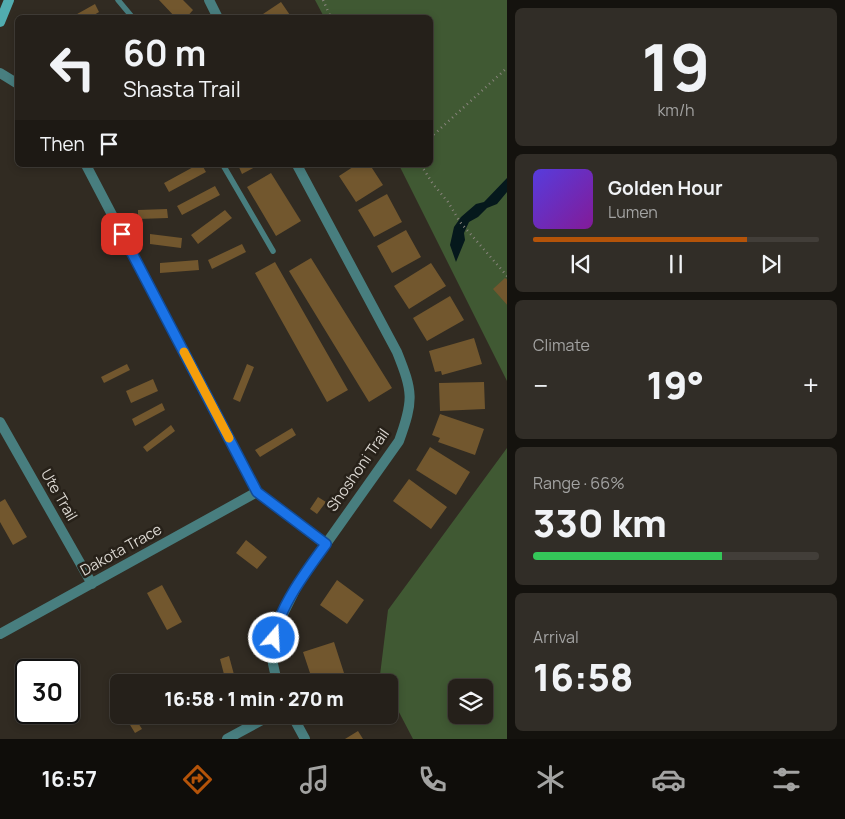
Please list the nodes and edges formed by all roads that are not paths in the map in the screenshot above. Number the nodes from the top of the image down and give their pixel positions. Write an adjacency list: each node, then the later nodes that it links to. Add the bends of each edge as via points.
1 (9, 0): 6 (street)
2 (118, 0): 4 (lane)
3 (209, 0): 5 (street)
4 (130, 15)
5 (216, 15)
6 (0, 22)
7 (0, 73): 8 (street)
8 (15, 82)
9 (87, 167): 14 (street)
10 (224, 167): 12 (lane)
11 (298, 167): 15 (street, Shoshoni Trail, via 397,352 408,379 411,401 399,441)
12 (272, 251)
13 (0, 422): 16 (street, Ute Trail)
14 (257, 492): 15 (street); 16 (street, Dakota Trace)
15 (326, 544): 18 (street, Shoshoni Trail, via 299,582 276,628 272,649)
16 (92, 584): 17 (street, Dakota Trace)
17 (0, 634)
18 (275, 674)
19 (254, 724): 21 (street)
20 (297, 724): 22 (street)
21 (227, 739)
22 (305, 739)

